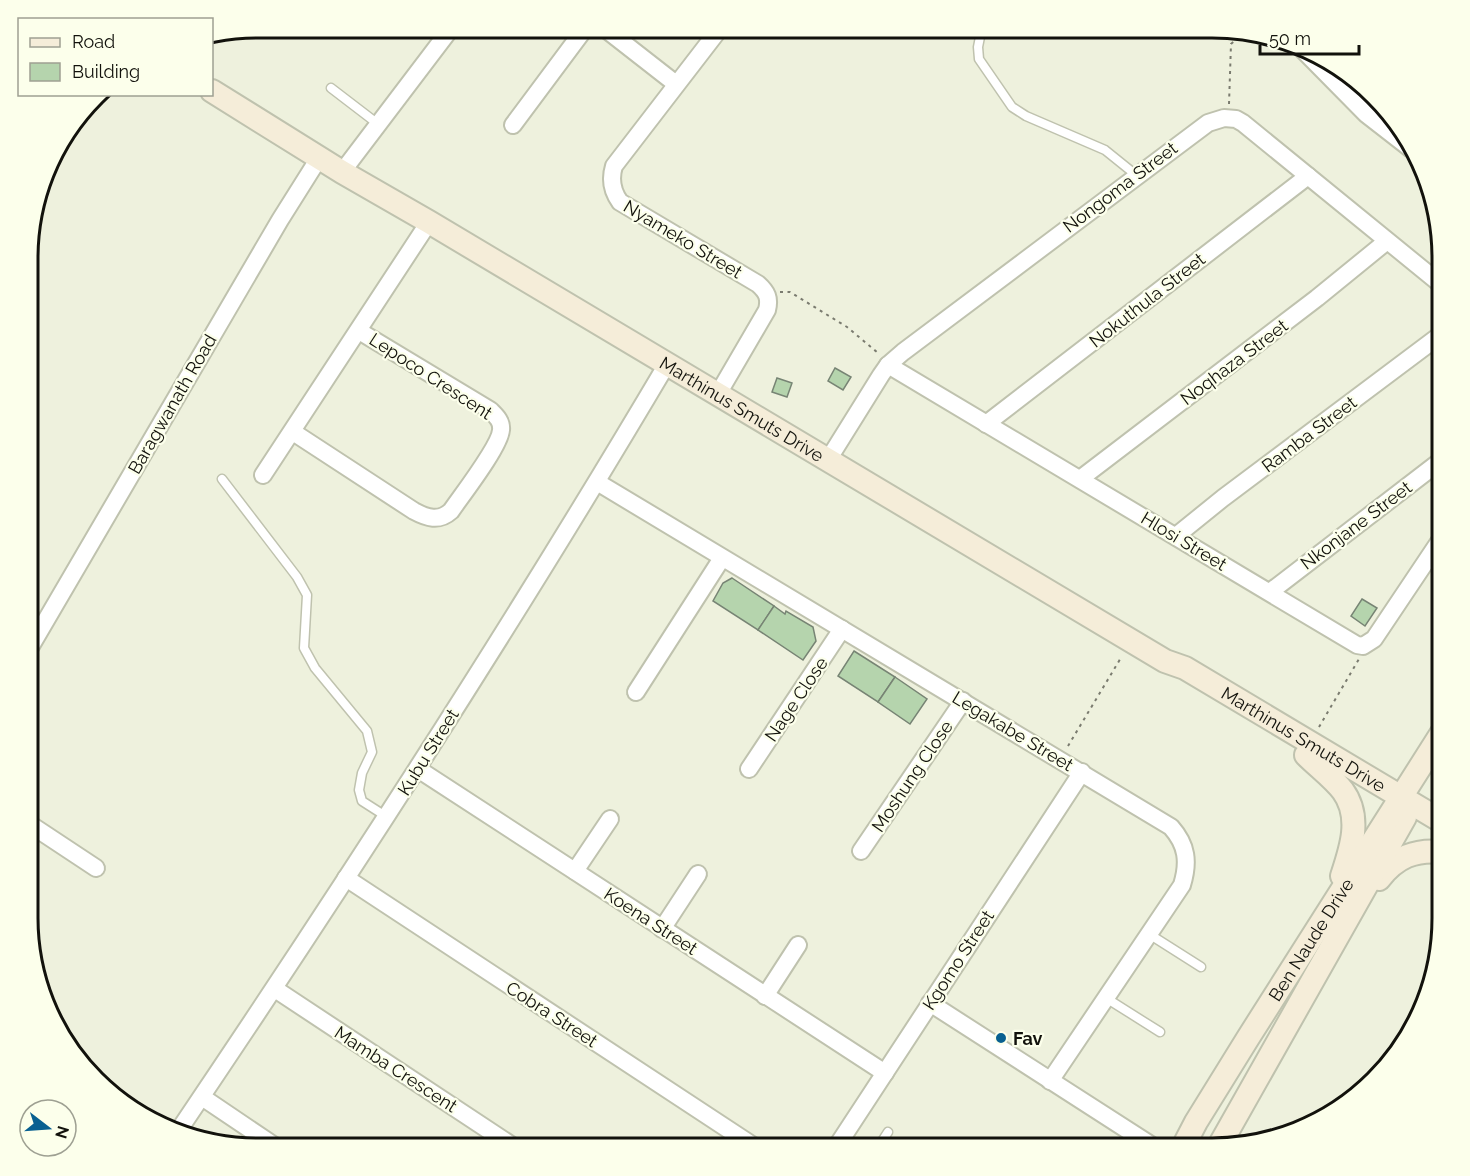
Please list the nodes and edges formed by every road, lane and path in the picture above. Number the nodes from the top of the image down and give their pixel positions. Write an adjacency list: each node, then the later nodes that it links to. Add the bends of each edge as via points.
1 (444, 38): 12 (street)
2 (578, 38): 13 (street)
3 (617, 38): 8 (street)
4 (713, 38): 8 (street, Nyameko Street)
5 (980, 38): 17 (lane, via 979,59 1012,107 1100,147)
6 (1237, 39): 11 (path, via 1231,44)
7 (1315, 63): 14 (street, via 1366,114)
8 (676, 84): 22 (street, Nyameko Street, via 614,166 616,195 620,202)
9 (331, 88): 12 (lane)
10 (213, 93): 15 (street, Marthinus Smuts Drive)
11 (1228, 118): 17 (street, Nongoma Street, via 1208,123); 18 (street, via 1243,123)
12 (378, 124): 16 (street)
13 (513, 125)
14 (1397, 138)
15 (319, 158): 16 (street, Marthinus Smuts Drive); 41 (street, Baragwanath Road)
16 (342, 172): 19 (street, Marthinus Smuts Drive)
17 (1136, 176): 26 (street, Nongoma Street)
18 (1308, 176): 20 (street); 28 (street, Nokuthula Street)
19 (429, 222): 23 (street); 25 (street, Marthinus Smuts Drive)
20 (1387, 241): 21 (street); 34 (street, Noqhaza Street)
21 (1432, 277)
22 (765, 291): 26 (path, via 790,292 847,327); 27 (street, via 767,310)
23 (359, 331): 29 (street); 29 (street, Lepoco Crescent, via 490,410 500,423 498,442 451,511 435,518 414,511)
24 (1432, 341): 36 (street, Ramba Street)
25 (667, 364): 27 (street, Marthinus Smuts Drive); 35 (street, Kubu Street)
26 (889, 364): 28 (street, Hlosi Street); 30 (street, Nongoma Street)
27 (718, 394): 30 (street, Marthinus Smuts Drive)
28 (986, 424): 34 (street, Hlosi Street)
29 (293, 432): 32 (street)
30 (828, 460): 42 (street, Marthinus Smuts Drive)
31 (1432, 467): 39 (street, Nkonjane Street)
32 (263, 475)
33 (222, 479): 54 (lane, via 307,595 304,648 315,668 367,731 372,752 358,790 362,801)
34 (1080, 479): 36 (street, Hlosi Street)
35 (597, 482): 38 (street, Legakabe Street); 49 (street, Kubu Street)
36 (1176, 536): 39 (street, Hlosi Street)
37 (1432, 552): 43 (street, via 1374,639)
38 (722, 558): 40 (street, Legakabe Street); 44 (street)
39 (1269, 592): 43 (street, Hlosi Street)
40 (842, 630): 45 (street, Legakabe Street); 50 (street, Nage Close)
41 (38, 634)
42 (1131, 640): 46 (street, Marthinus Smuts Drive, via 1185,668); 48 (path)
43 (1364, 646): 46 (path)
44 (636, 692)
45 (963, 701): 48 (street, Legakabe Street); 59 (street, Moshung Close)
46 (1308, 749): 53 (street, Marthinus Smuts Drive); 65 (street, via 1343,791 1354,821)
47 (1432, 752): 53 (street, Ben Naude Drive)
48 (1060, 759): 52 (street, Legakabe Street)
49 (418, 769): 54 (street, Kubu Street); 62 (street, Koena Street)
50 (749, 769)
51 (1432, 769): 53 (street, Ben Naude Drive)
52 (1082, 772): 67 (street, Legakabe Street, via 1171,827 1184,848 1187,860 1182,885); 73 (street, Kgomo Street)
53 (1404, 805): 55 (street, Marthinus Smuts Drive); 57 (street); 65 (street, Ben Naude Drive)
54 (387, 817): 64 (street, Kubu Street)
55 (1432, 817)
56 (610, 819): 62 (street)
57 (1432, 827)
58 (38, 830): 61 (street)
59 (861, 851)
60 (1432, 851): 65 (street, via 1422,851 1394,862)
61 (96, 868)
62 (574, 871): 66 (street, Koena Street)
63 (698, 874): 66 (street)
64 (346, 878): 70 (street, Kubu Street); 82 (street, Cobra Street)
65 (1338, 916): 86 (street, Ben Naude Drive, via 1248,1038); 87 (street, Ben Naude Drive)
66 (662, 929): 71 (street, Koena Street)
67 (1149, 934): 69 (lane); 72 (street, Legakabe Street)
68 (798, 945): 71 (street)
69 (1201, 967)
70 (275, 989): 77 (street, Kubu Street); 81 (street, Mamba Crescent)
71 (765, 996): 75 (street, Koena Street)
72 (1106, 998): 74 (lane); 76 (street, Legakabe Street)
73 (930, 1003): 75 (street, Kgomo Street); 76 (street)
74 (1160, 1032)
75 (885, 1073): 83 (street, Kgomo Street)
76 (1050, 1081): 85 (street)
77 (201, 1097): 78 (street, Kubu Street); 80 (street)
78 (182, 1125)
79 (888, 1132): 84 (lane)
80 (262, 1138)
81 (500, 1138)
82 (741, 1138)
83 (842, 1138)
84 (884, 1138)
85 (1140, 1138)
86 (1188, 1138)
87 (1223, 1138)

